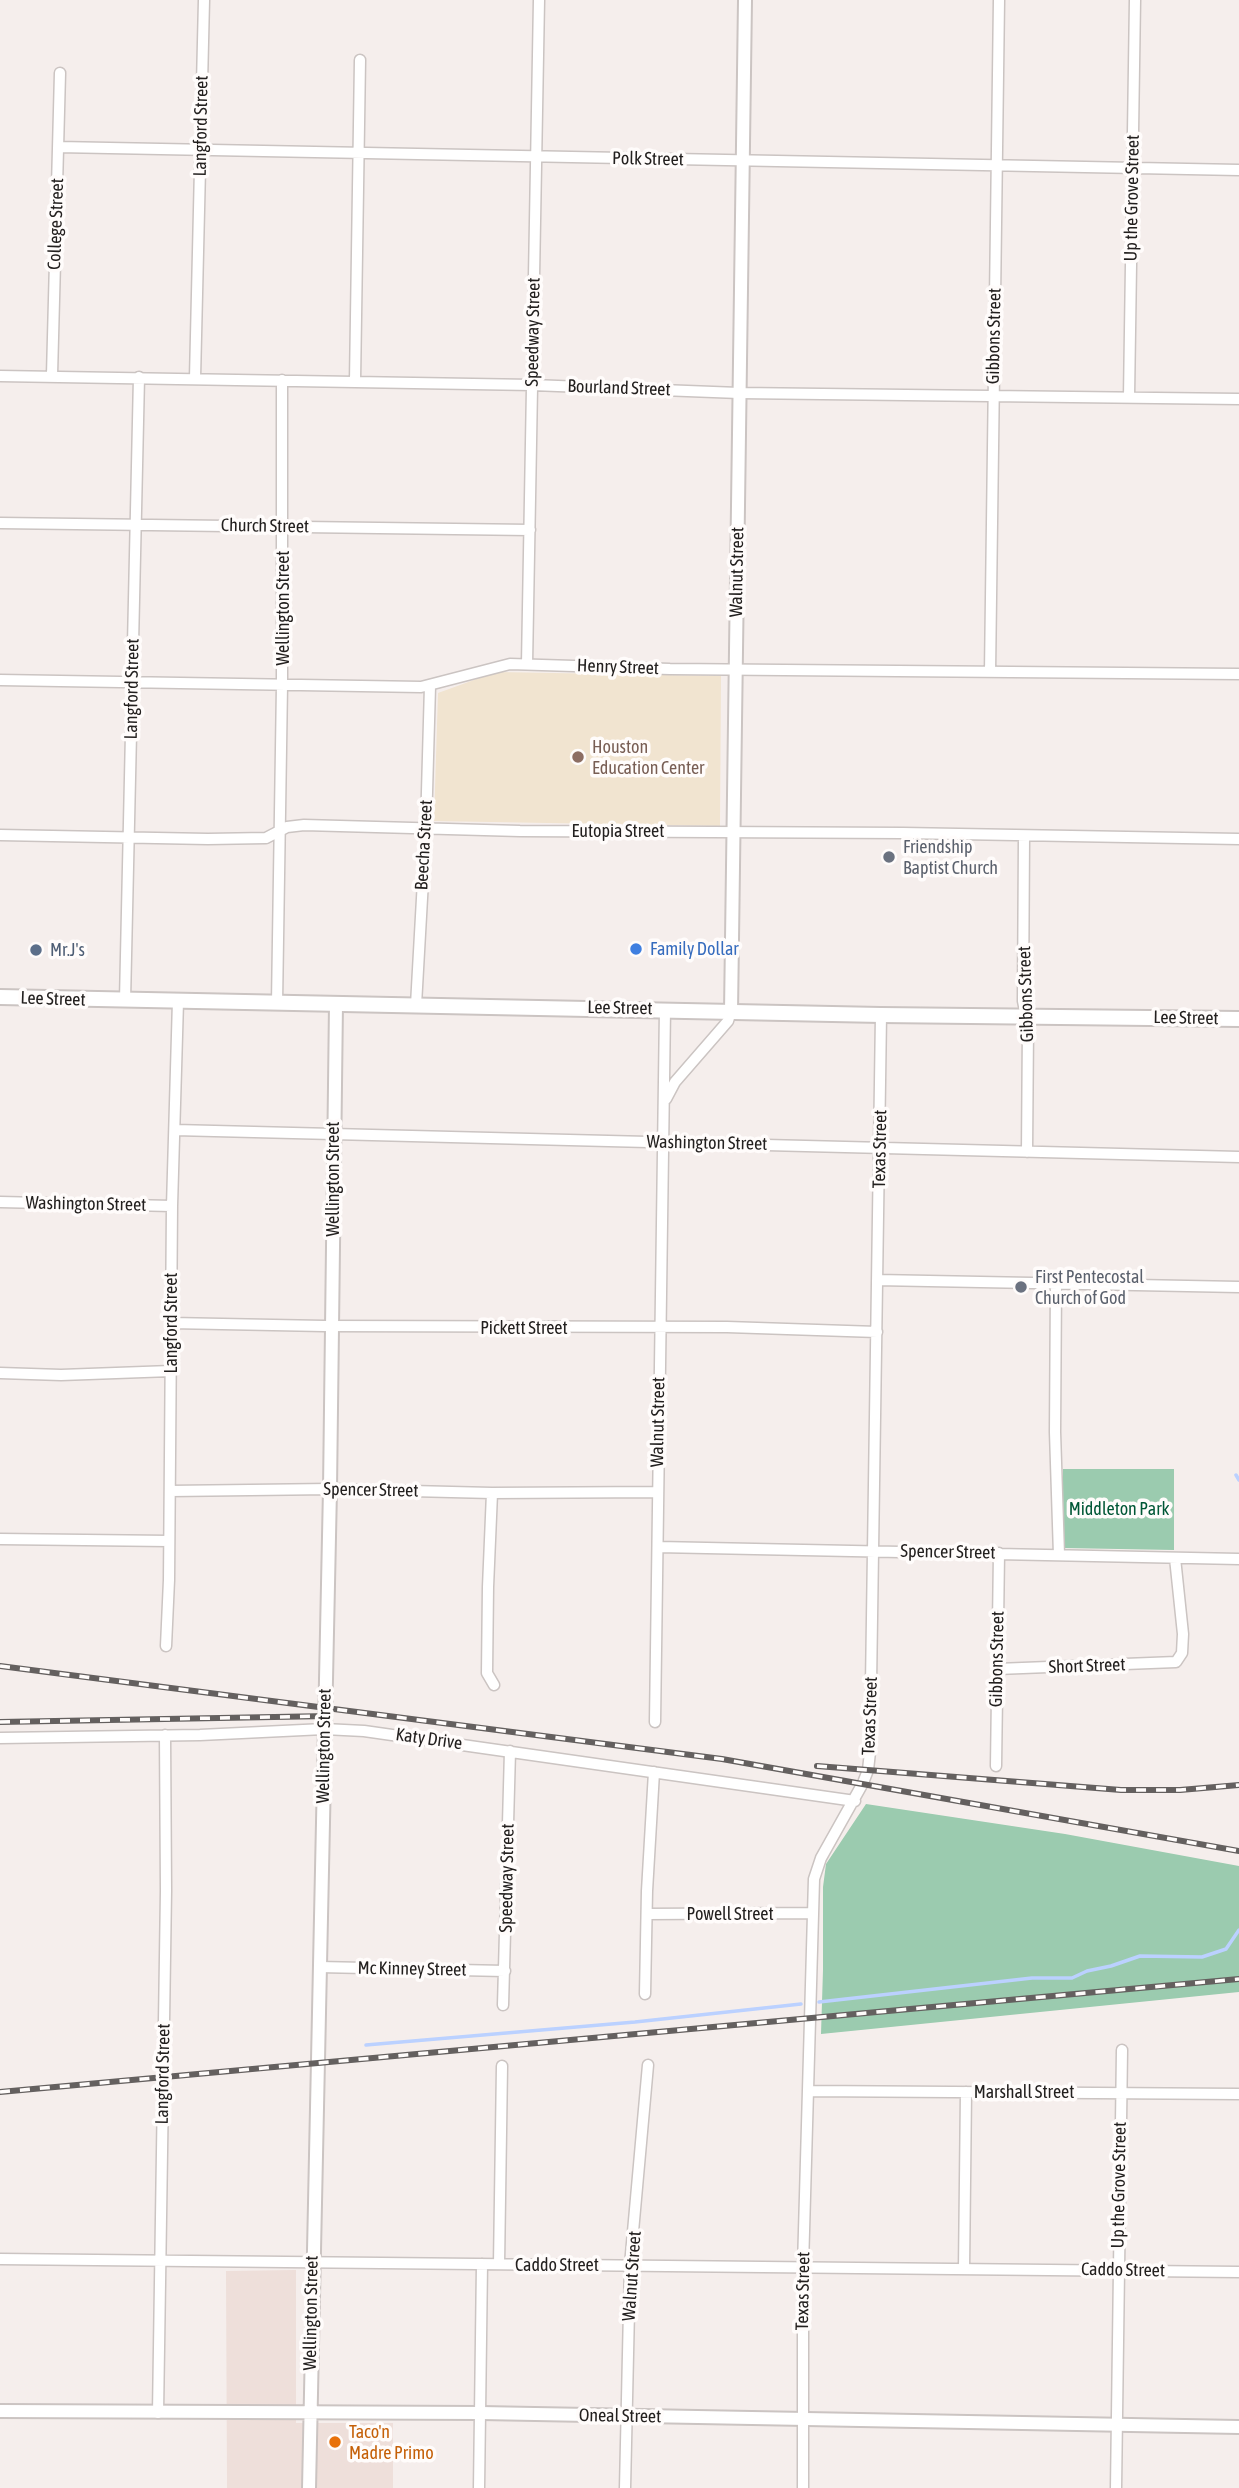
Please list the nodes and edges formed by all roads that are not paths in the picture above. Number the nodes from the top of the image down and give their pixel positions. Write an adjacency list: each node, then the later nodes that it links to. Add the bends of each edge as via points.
1 (204, 0): 9 (street, Langford Street)
2 (539, 0): 11 (street, Speedway Street)
3 (745, 0): 12 (street, Walnut Street)
4 (999, 0): 13 (street, Gibbons Street)
5 (1135, 0): 14 (street, Up the Grove Street)
6 (360, 60): 10 (street)
7 (60, 73): 8 (street, College Street)
8 (58, 147): 9 (street, Polk Street); 16 (street, College Street)
9 (200, 150): 10 (street, Polk Street); 19 (street, Langford Street)
10 (359, 153): 11 (street, Polk Street); 21 (street)
11 (536, 156): 12 (street, Polk Street); 22 (street, Speedway Street)
12 (742, 160): 13 (street, Polk Street); 23 (street, Walnut Street)
13 (997, 165): 14 (street, Polk Street); 24 (street, Gibbons Street)
14 (1132, 168): 15 (street, Polk Street); 25 (street, Up the Grove Street)
15 (1239, 170)
16 (52, 375): 17 (street, Bourland Street); 18 (street, Bourland Street)
17 (0, 376)
18 (139, 377): 19 (street, Bourland Street); 28 (street, Langford Street)
19 (195, 378): 20 (street, Bourland Street)
20 (282, 380): 21 (street, Bourland Street); 29 (street, Wellington Street)
21 (355, 382): 22 (street, Bourland Street)
22 (532, 385): 23 (street, Bourland Street); 30 (street, Speedway Street)
23 (739, 393): 24 (street, Bourland Street); 32 (street, Walnut Street)
24 (994, 395): 25 (street, Bourland Street); 33 (street, Gibbons Street)
25 (1129, 397): 26 (street, Bourland Street)
26 (1239, 399)
27 (0, 523): 28 (street, Church Street)
28 (136, 525): 29 (street, Church Street); 36 (street, Langford Street)
29 (283, 527): 30 (street, Church Street); 37 (street, Wellington Street)
30 (530, 530): 31 (street, Speedway Street)
31 (527, 664): 32 (street, Henry Street); 38 (street, Henry Street, via 497,667)
32 (735, 669): 33 (street, Henry Street); 41 (street, Walnut Street)
33 (990, 672): 34 (street, Henry Street)
34 (1239, 674)
35 (0, 680): 36 (street, Henry Street)
36 (132, 683): 37 (street, Henry Street); 43 (street, Langford Street)
37 (282, 685): 38 (street, Henry Street); 40 (street, Wellington Street)
38 (430, 686): 39 (street, Beecha Street)
39 (426, 827): 40 (street, Eutopia Street, via 304,825); 41 (street, Eutopia Street); 51 (street, Beecha Street)
40 (279, 830): 43 (street, Eutopia Street, via 266,838); 49 (street, Wellington Street)
41 (732, 832): 44 (street, Eutopia Street); 53 (street, Walnut Street)
42 (0, 835): 43 (street, Eutopia Street)
43 (128, 836): 47 (street, Langford Street)
44 (1024, 836): 45 (street, Eutopia Street); 55 (street, Gibbons Street)
45 (1239, 839)
46 (0, 997): 47 (main road, Lee Street)
47 (125, 1000): 48 (main road, Lee Street)
48 (178, 1001): 49 (main road, Lee Street); 58 (street, Langford Street)
49 (276, 1003): 50 (main road, Lee Street)
50 (336, 1004): 51 (main road, Lee Street); 59 (street, Wellington Street)
51 (416, 1005): 52 (main road, Lee Street)
52 (665, 1009): 53 (main road, Lee Street); 57 (street, Walnut Street)
53 (731, 1010): 54 (main road, Lee Street); 57 (street, Walnut Street, via 728,1021 667,1095)
54 (881, 1015): 55 (main road, Lee Street); 61 (street, Texas Street)
55 (1025, 1016): 56 (main road, Lee Street); 62 (street, Gibbons Street)
56 (1239, 1019)
57 (664, 1121): 60 (street, Walnut Street)
58 (175, 1130): 59 (street, Washington Street); 65 (street, Langford Street)
59 (333, 1134): 60 (street, Washington Street); 70 (street, Wellington Street)
60 (664, 1142): 61 (street, Washington Street); 71 (street, Walnut Street)
61 (880, 1147): 62 (street, Washington Street); 66 (street, Texas Street)
62 (1027, 1152): 63 (street, Washington Street)
63 (1239, 1157)
64 (0, 1202): 65 (street, Washington Street)
65 (172, 1206): 69 (street, Langford Street)
66 (877, 1280): 67 (street); 72 (street, Texas Street)
67 (1056, 1284): 68 (street); 84 (street)
68 (1239, 1287)
69 (171, 1323): 70 (street, Pickett Street); 73 (street, Langford Street)
70 (332, 1326): 71 (street, Pickett Street); 75 (street, Wellington Street)
71 (660, 1329): 72 (street, Pickett Street); 77 (street, Walnut Street)
72 (877, 1332): 82 (street, Texas Street)
73 (171, 1371): 74 (street, via 61,1376); 76 (street, Langford Street)
74 (0, 1373)
75 (330, 1489): 76 (street, Spencer Street); 78 (street, Spencer Street); 91 (street, Wellington Street)
76 (170, 1491): 80 (street, Langford Street)
77 (657, 1492): 78 (street, Spencer Street); 81 (street, Walnut Street)
78 (492, 1493): 89 (street, via 487,1672)
79 (0, 1539): 80 (street)
80 (169, 1541): 87 (street, Langford Street)
81 (657, 1547): 82 (street, Spencer Street); 90 (street, Walnut Street)
82 (874, 1551): 83 (street, Spencer Street); 97 (street, Texas Street, via 870,1752)
83 (999, 1553): 84 (street, Spencer Street); 88 (street, Gibbons Street)
84 (1059, 1555): 85 (street, Spencer Street)
85 (1175, 1558): 86 (street, Spencer Street); 88 (street, Short Street, via 1184,1634 1176,1662)
86 (1239, 1559)
87 (166, 1646)
88 (997, 1669): 95 (street, Gibbons Street)
89 (494, 1685)
90 (655, 1723)
91 (324, 1729): 92 (street, Katy Drive); 94 (street, Katy Drive); 100 (street, Wellington Street)
92 (165, 1735): 93 (street, Katy Drive); 112 (street, Langford Street)
93 (0, 1738)
94 (510, 1751): 96 (street, Katy Drive); 101 (street, Speedway Street)
95 (996, 1766)
96 (654, 1772): 97 (street, Katy Drive); 99 (street)
97 (855, 1801): 98 (street, Texas Street, via 821,1858 814,1879)
98 (813, 1913): 99 (street, Powell Street); 107 (street, Texas Street)
99 (647, 1914): 102 (street)
100 (319, 1967): 101 (street, Mc Kinney Street); 113 (street, Wellington Street)
101 (505, 1971): 103 (street, Speedway Street)
102 (645, 1994)
103 (503, 2006)
104 (1122, 2050): 109 (street, Up the Grove Street)
105 (649, 2065): 116 (street, Walnut Street)
106 (502, 2066): 115 (street)
107 (808, 2091): 108 (street, Marshall Street); 117 (street, Texas Street)
108 (966, 2092): 109 (street, Marshall Street); 118 (street)
109 (1120, 2093): 110 (street, Marshall Street); 119 (street, Up the Grove Street)
110 (1239, 2094)
111 (0, 2259): 112 (street, Caddo Street)
112 (160, 2260): 113 (street, Caddo Street); 123 (street, Langford Street)
113 (312, 2261): 114 (street, Caddo Street); 122 (street, Wellington Street)
114 (482, 2264): 115 (street, Caddo Street); 124 (street)
115 (499, 2264): 116 (street, Caddo Street)
116 (630, 2265): 117 (street, Caddo Street); 125 (street, Walnut Street)
117 (803, 2266): 118 (street, Caddo Street); 126 (street, Texas Street)
118 (964, 2269): 119 (street, Caddo Street)
119 (1119, 2270): 120 (street, Caddo Street); 127 (street, Up the Grove Street)
120 (1239, 2272)
121 (0, 2411): 123 (street, Oneal Street)
122 (310, 2411): 123 (street, Oneal Street); 124 (street, Oneal Street); 129 (street, Wellington Street)
123 (158, 2413)
124 (481, 2413): 125 (street, Oneal Street); 130 (street)
125 (626, 2416): 126 (street, Oneal Street); 131 (street, Walnut Street)
126 (802, 2419): 127 (street, Oneal Street); 132 (street, Texas Street)
127 (1118, 2424): 128 (street, Oneal Street); 133 (street, Up the Grove Street)
128 (1239, 2427)
129 (309, 2488)
130 (479, 2488)
131 (625, 2488)
132 (803, 2488)
133 (1116, 2488)

